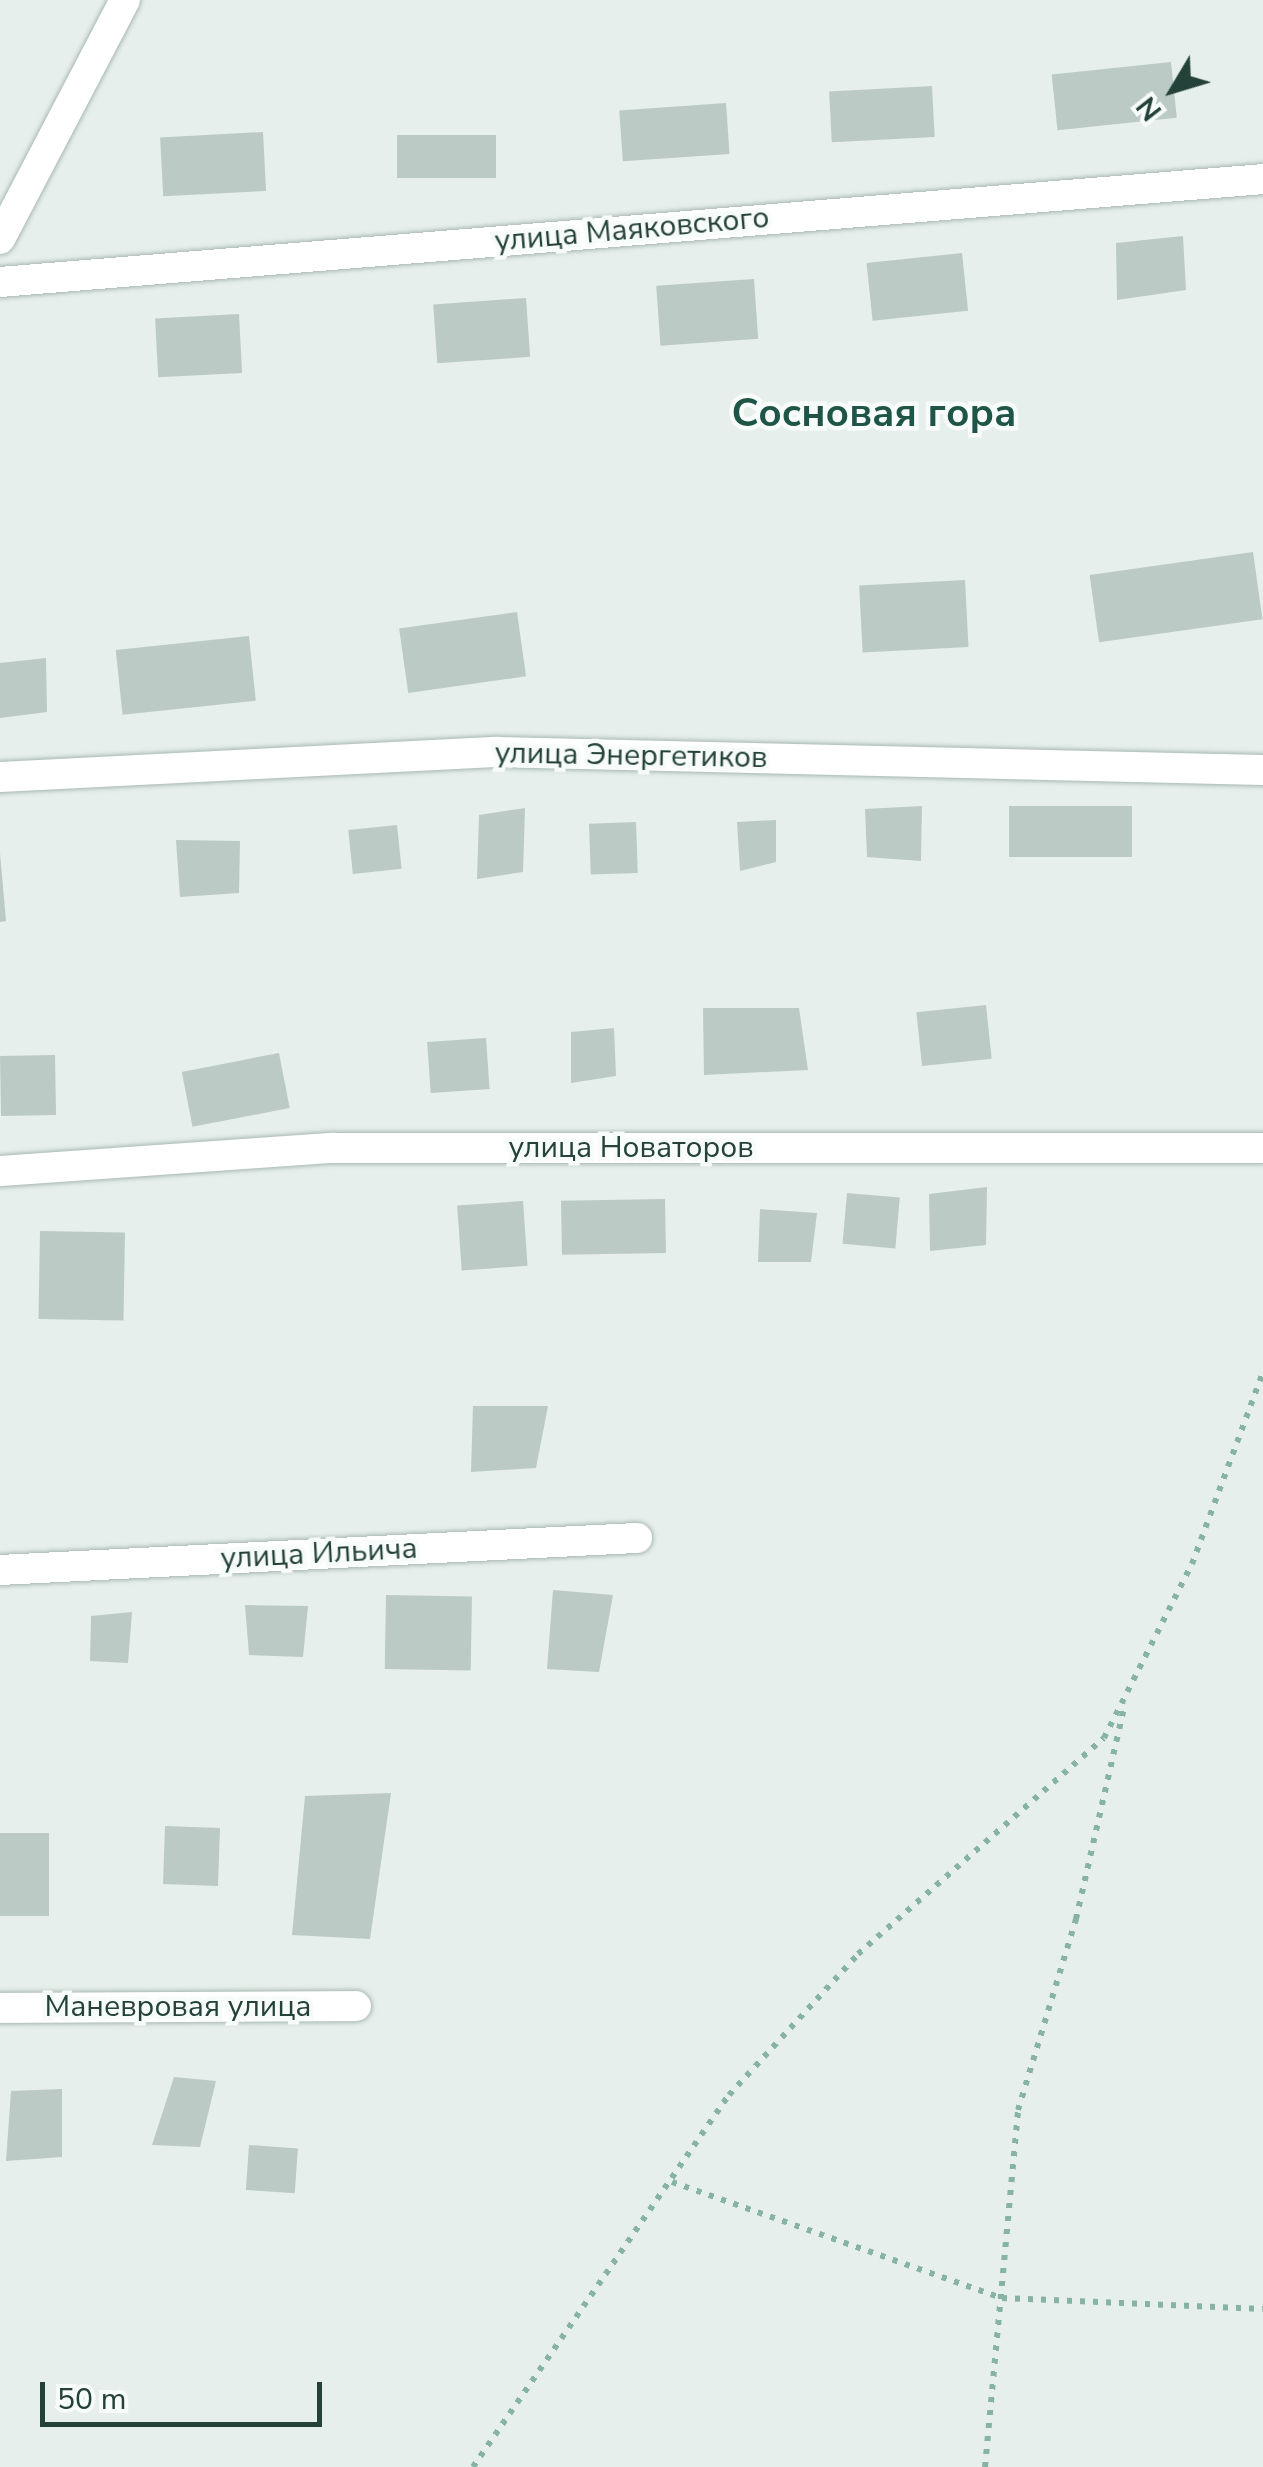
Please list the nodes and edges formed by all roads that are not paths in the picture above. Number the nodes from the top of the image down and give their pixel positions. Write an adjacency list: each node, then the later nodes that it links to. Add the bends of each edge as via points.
1 (124, 0): 3 (street)
2 (1263, 179): 4 (street, улица Маяковского)
3 (0, 239)
4 (0, 282)
5 (1263, 770): 6 (street, улица Энергетиков, via 498,752)
6 (0, 777)
7 (1263, 1148): 8 (street, улица Новаторов, via 332,1148)
8 (0, 1171)
9 (637, 1538): 10 (street, улица Ильича)
10 (0, 1570)
11 (356, 2006): 12 (street, Маневровая улица)
12 (0, 2008)

